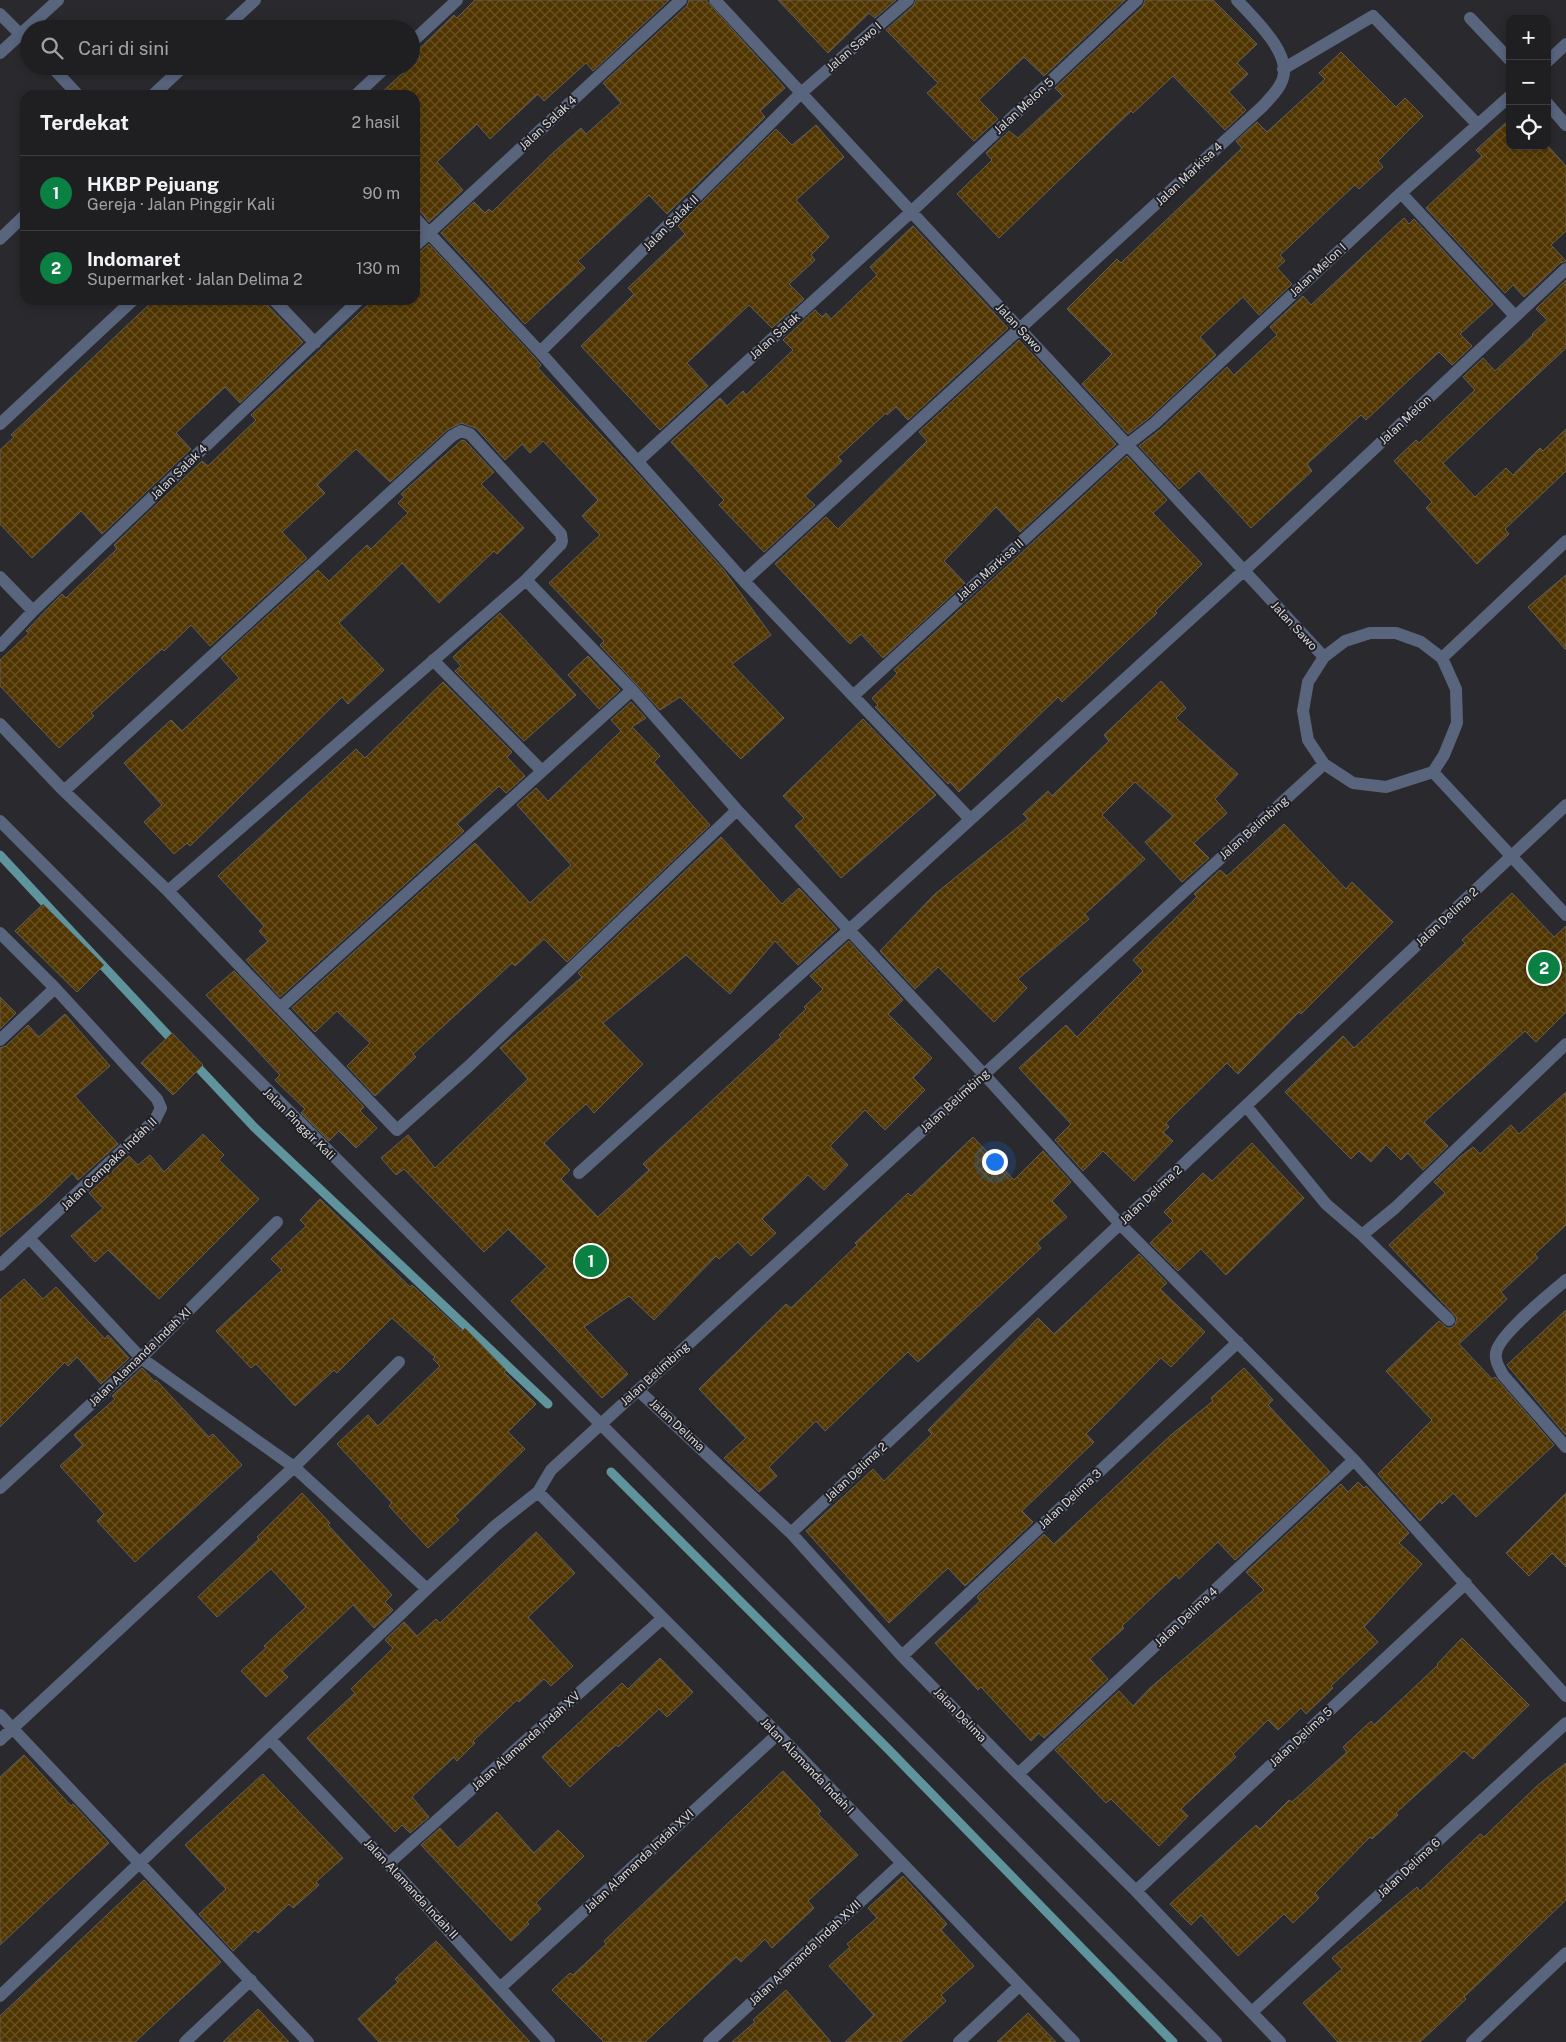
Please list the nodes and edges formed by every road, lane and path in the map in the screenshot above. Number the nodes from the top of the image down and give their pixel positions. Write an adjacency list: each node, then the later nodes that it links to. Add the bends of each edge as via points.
1 (58, 0): 11 (street)
2 (255, 0): 12 (street)
3 (457, 0): 14 (street)
4 (681, 0): 36 (street, Jalan Salak 4)
5 (715, 0): 27 (street, Jalan Sawo)
6 (908, 0): 27 (street, Jalan Sawo I)
7 (1137, 0): 33 (street, Jalan Melon 5)
8 (1237, 0): 20 (street, via 1276,44 1284,61)
9 (0, 14): 13 (street)
10 (1470, 18): 18 (street)
11 (41, 20)
12 (234, 20)
13 (20, 34)
14 (420, 35)
15 (20, 42): 17 (street)
16 (1566, 44): 19 (street)
17 (0, 52)
18 (1506, 56)
19 (1549, 60)
20 (1283, 69): 30 (street, via 1373,16); 44 (street, Jalan Markisa 4, via 1284,77 1263,106)
21 (59, 75): 24 (street)
22 (174, 75): 25 (street)
23 (377, 75): 26 (street)
24 (73, 90)
25 (158, 90)
26 (361, 90)
27 (801, 93): 33 (street, Jalan Sawo); 46 (street, Jalan Salak II)
28 (1506, 100): 30 (street, Jalan Melon I)
29 (1549, 105): 31 (street)
30 (1478, 125): 32 (street, Jalan Melon I)
31 (1566, 125)
32 (1401, 193): 43 (street); 48 (street, Jalan Melon I)
33 (911, 212): 44 (street, Jalan Sawo); 49 (street, Jalan Salak)
34 (20, 220): 37 (street)
35 (420, 223): 36 (street)
36 (429, 232): 38 (street, Jalan Salak 4); 46 (street)
37 (0, 239)
38 (420, 241)
39 (1566, 269): 43 (street, Jalan Melon)
40 (128, 305): 47 (street)
41 (279, 305): 45 (street)
42 (354, 305): 45 (street, Jalan Salak 4)
43 (1515, 316): 51 (street, Jalan Melon)
44 (1020, 330): 48 (street, Jalan Sawo); 54 (street, Jalan Markisa 4)
45 (315, 342): 55 (street, Jalan Salak 4)
46 (540, 352): 49 (street)
47 (0, 424)
48 (1128, 445): 51 (street, Jalan Sawo); 61 (street, Jalan Markisa II)
49 (638, 460): 54 (street)
50 (1566, 541): 58 (street)
51 (1243, 570): 57 (street, Jalan Sawo); 69 (street, Jalan Melon)
52 (0, 577): 55 (street)
53 (526, 580): 59 (street); 60 (street); 66 (street, via 561,544 561,534 470,434 457,432)
54 (744, 581): 61 (street)
55 (33, 611): 56 (street, Jalan Salak 4)
56 (0, 646)
57 (1324, 657): 58 (street, via 1345,641 1370,633 1396,633 1421,642); 63 (street, via 1308,682 1302,711 1308,740)
58 (1442, 658): 65 (street, via 1456,689 1457,723)
59 (433, 660): 64 (street); 72 (street)
60 (632, 690): 64 (street); 68 (street)
61 (853, 696): 69 (street)
62 (0, 724): 66 (street)
63 (1324, 764): 65 (street, via 1353,783 1386,787); 80 (street, Jalan Belimbing)
64 (542, 771): 77 (street)
65 (1433, 772): 71 (street)
66 (64, 791): 72 (street)
67 (1566, 805): 71 (street, Jalan Delima 2)
68 (737, 810): 74 (street); 77 (street, via 469,1066 397,1130)
69 (970, 819): 74 (street, Jalan Melon)
70 (0, 821): 94 (street, Jalan Pinggir Kali, via 340,1166)
71 (1511, 856): 73 (street); 81 (street, Jalan Delima 2)
72 (168, 892): 77 (street)
73 (1566, 915)
74 (849, 930): 80 (street); 82 (street, Jalan Melon)
75 (0, 933): 76 (street)
76 (55, 988): 78 (street); 86 (street, Jalan Cempaka Indah II, via 157,1099 161,1108 155,1120)
77 (280, 1008)
78 (0, 1040)
79 (1566, 1044): 85 (street, via 1395,1208)
80 (984, 1074): 84 (street); 93 (street, Jalan Belimbing)
81 (1246, 1106): 84 (street, Jalan Delima 2); 85 (street, via 1326,1204)
82 (579, 1173)
83 (277, 1222): 91 (street, Jalan Alamanda Indah XI)
84 (1120, 1224): 90 (street); 100 (street, Jalan Delima 2)
85 (1362, 1235): 89 (street)
86 (30, 1239): 87 (street, Jalan Cempaka Indah II); 91 (street)
87 (0, 1265)
88 (1566, 1280): 95 (street, via 1504,1337 1496,1350 1496,1362 1503,1375)
89 (1449, 1320)
90 (1238, 1342): 96 (street); 104 (street, Jalan Delima 3)
91 (141, 1358): 97 (street); 98 (street, Jalan Alamanda Indah XI)
92 (399, 1362): 97 (street)
93 (638, 1390): 94 (street, Jalan Belimbing); 100 (street, Jalan Delima)
94 (601, 1424): 99 (street, Jalan Belimbing, via 551,1470); 129 (street, Jalan Pinggir Kali)
95 (1566, 1447)
96 (1354, 1460): 101 (street); 112 (street, Jalan Delima 4)
97 (294, 1468): 102 (street); 108 (street)
98 (0, 1488)
99 (538, 1492): 102 (street, via 495,1526); 103 (street, Jalan Alamanda Indah I)
100 (791, 1533): 104 (street, Jalan Delima)
101 (1466, 1583): 105 (street); 116 (street, Jalan Delima 5)
102 (427, 1589): 110 (street)
103 (663, 1618): 109 (street, Jalan Alamanda Indah I); 114 (street, Jalan Alamanda Indah XV)
104 (902, 1656): 112 (street, Jalan Delima)
105 (1566, 1696)
106 (0, 1714): 108 (street)
107 (1566, 1723): 122 (street, Jalan Delima 6)
108 (13, 1728): 111 (street); 113 (street)
109 (778, 1734): 115 (street, Jalan Alamanda Indah I); 120 (street, Jalan Alamanda Indah XVI)
110 (270, 1739): 113 (street); 114 (street, Jalan Alamanda Indah II)
111 (0, 1740)
112 (1018, 1774): 116 (street, Jalan Delima)
113 (140, 1863): 118 (street); 121 (street)
114 (388, 1864): 120 (street, Jalan Alamanda Indah II)
115 (901, 1864): 119 (street, Jalan Alamanda Indah I); 126 (street, Jalan Alamanda Indah XVII)
116 (1136, 1891): 122 (street, Jalan Delima)
117 (1566, 1953): 131 (street)
118 (251, 1980): 123 (street); 124 (street)
119 (1019, 1986): 127 (street); 128 (street, Jalan Alamanda Indah I)
120 (501, 1988): 125 (street, Jalan Alamanda Indah II)
121 (0, 1996)
122 (1252, 2012): 130 (street, Jalan Delima)
123 (185, 2042)
124 (308, 2042)
125 (549, 2042)
126 (708, 2042)
127 (959, 2042)
128 (1074, 2042)
129 (1216, 2042)
130 (1280, 2042)
131 (1472, 2042)

